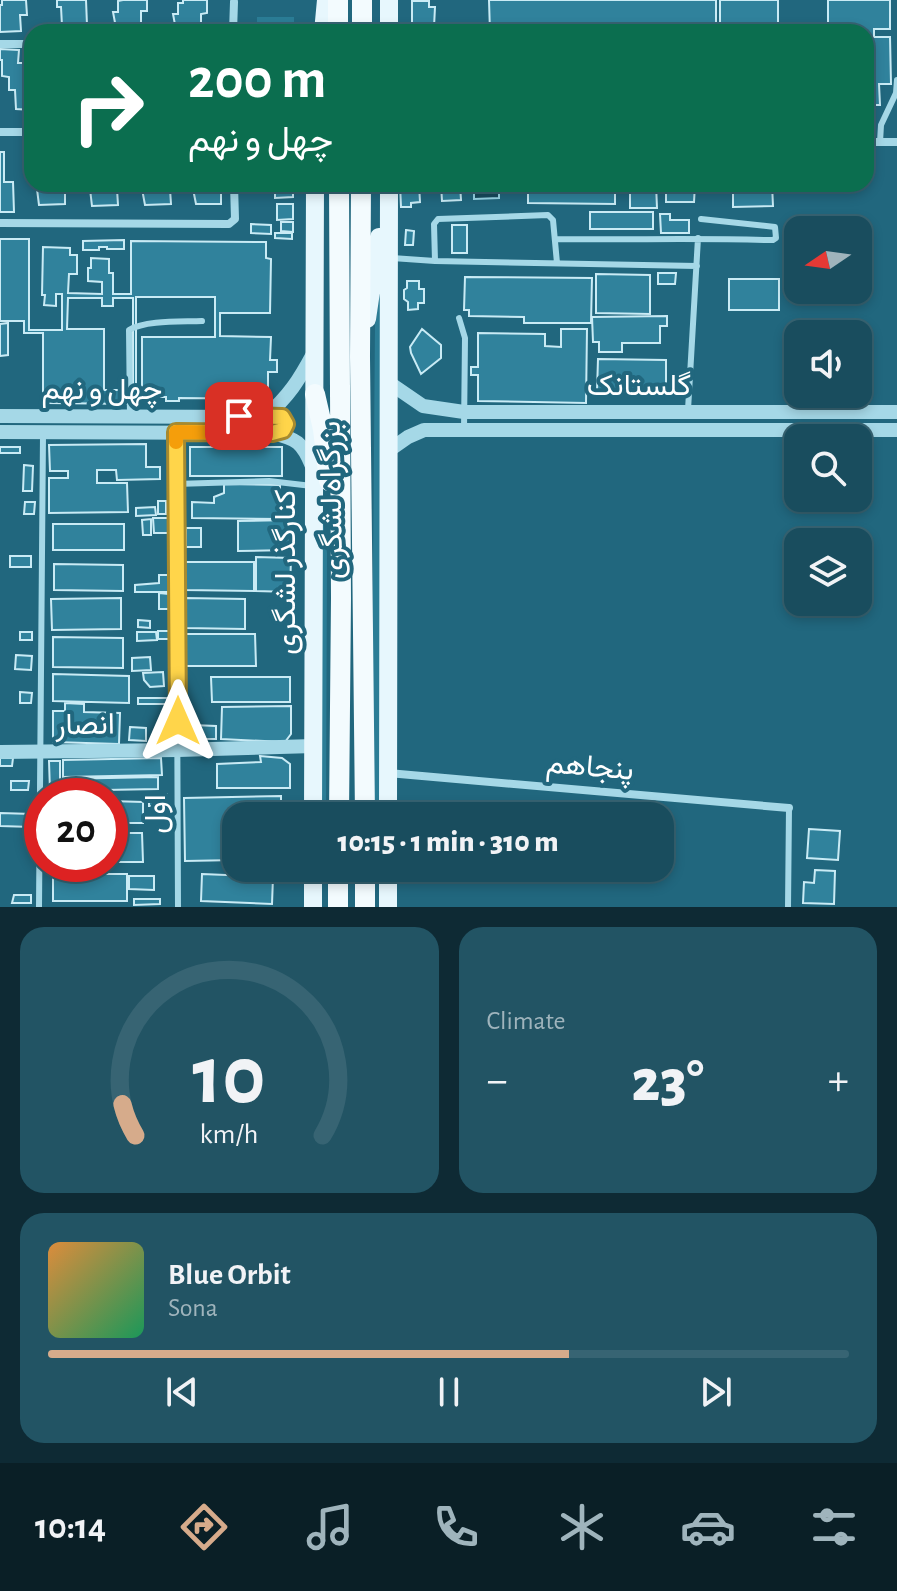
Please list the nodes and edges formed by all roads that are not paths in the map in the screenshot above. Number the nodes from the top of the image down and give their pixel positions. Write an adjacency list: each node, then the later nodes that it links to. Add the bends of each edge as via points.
1 (315, 0): 8 (main road)
2 (326, 0): 9 (main road)
3 (338, 0): 10 (highway)
4 (362, 0): 11 (highway)
5 (389, 0): 12 (main road)
6 (234, 2): 7 (street)
7 (233, 24)
8 (315, 24)
9 (324, 24)
10 (338, 24)
11 (362, 24)
12 (389, 24)
13 (0, 44): 14 (street)
14 (24, 44)
15 (897, 80): 19 (lane)
16 (0, 132): 17 (street)
17 (24, 132)
18 (874, 142): 19 (street)
19 (880, 142): 20 (street)
20 (897, 142)
21 (234, 192): 28 (street, via 235,219 229,224)
22 (315, 192): 37 (main road, کنارگذر لشگری)
23 (339, 192): 56 (highway, بزرگراه لشگری)
24 (361, 192): 38 (highway, بزرگراه لشگری)
25 (386, 192): 38 (main road)
26 (387, 192): 31 (main road)
27 (701, 219): 29 (lane, via 775,227 777,234 773,240)
28 (0, 223)
29 (698, 238): 30 (lane); 34 (lane)
30 (556, 239): 32 (lane, via 548,215 438,219); 33 (lane)
31 (389, 258): 32 (lane); 39 (main road)
32 (435, 261): 33 (lane)
33 (557, 263): 34 (lane)
34 (697, 266): 42 (lane)
35 (459, 318): 41 (lane, via 465,338)
36 (202, 321): 45 (lane, via 143,324 129,330)
37 (315, 350): 40 (main road, کنارگذر لشگری); 46 (street, via 298,383)
38 (360, 357): 64 (highway, بزرگراه لشگری)
39 (388, 382): 41 (street, گلستانک, via 423,406); 53 (main road)
40 (315, 394): 54 (main road, کنارگذر لشگری); 56 (highway)
41 (464, 412): 42 (street, گلستانک); 47 (lane)
42 (688, 412): 43 (street, گلستانک)
43 (897, 412)
44 (0, 416): 45 (street, چهل و نهم)
45 (130, 416): 46 (street, چهل و نهم)
46 (266, 416): 52 (street, via 282,417 286,424)
47 (464, 430): 48 (street, گلستانک); 53 (street, گلستانک, via 424,430)
48 (897, 430)
49 (0, 432): 50 (street, چهل و نهم)
50 (43, 432): 51 (street, چهل و نهم); 60 (lane)
51 (176, 432): 52 (street, چهل و نهم); 55 (lane, اول)
52 (272, 433): 54 (street, چهل و نهم, via 301,443)
53 (388, 451): 61 (main road)
54 (314, 479): 55 (lane); 57 (main road, کنارگذر لشگری)
55 (176, 484): 58 (lane, اول)
56 (341, 577): 63 (highway, بزرگراه لشگری)
57 (314, 746): 58 (street, انصار); 62 (main road, کنارگذر لشگری)
58 (178, 750): 60 (street, انصار); 72 (lane, اول)
59 (0, 752): 60 (street, انصار)
60 (39, 752): 71 (lane)
61 (388, 773): 65 (main road); 66 (street, پنجاهم)
62 (313, 802)
63 (339, 802)
64 (365, 802)
65 (388, 802)
66 (789, 808): 77 (lane)
67 (313, 882): 73 (main road)
68 (338, 882): 74 (highway)
69 (365, 882): 75 (highway)
70 (388, 882): 76 (main road)
71 (39, 907)
72 (178, 907)
73 (313, 907)
74 (338, 907)
75 (365, 907)
76 (388, 907)
77 (788, 907)

